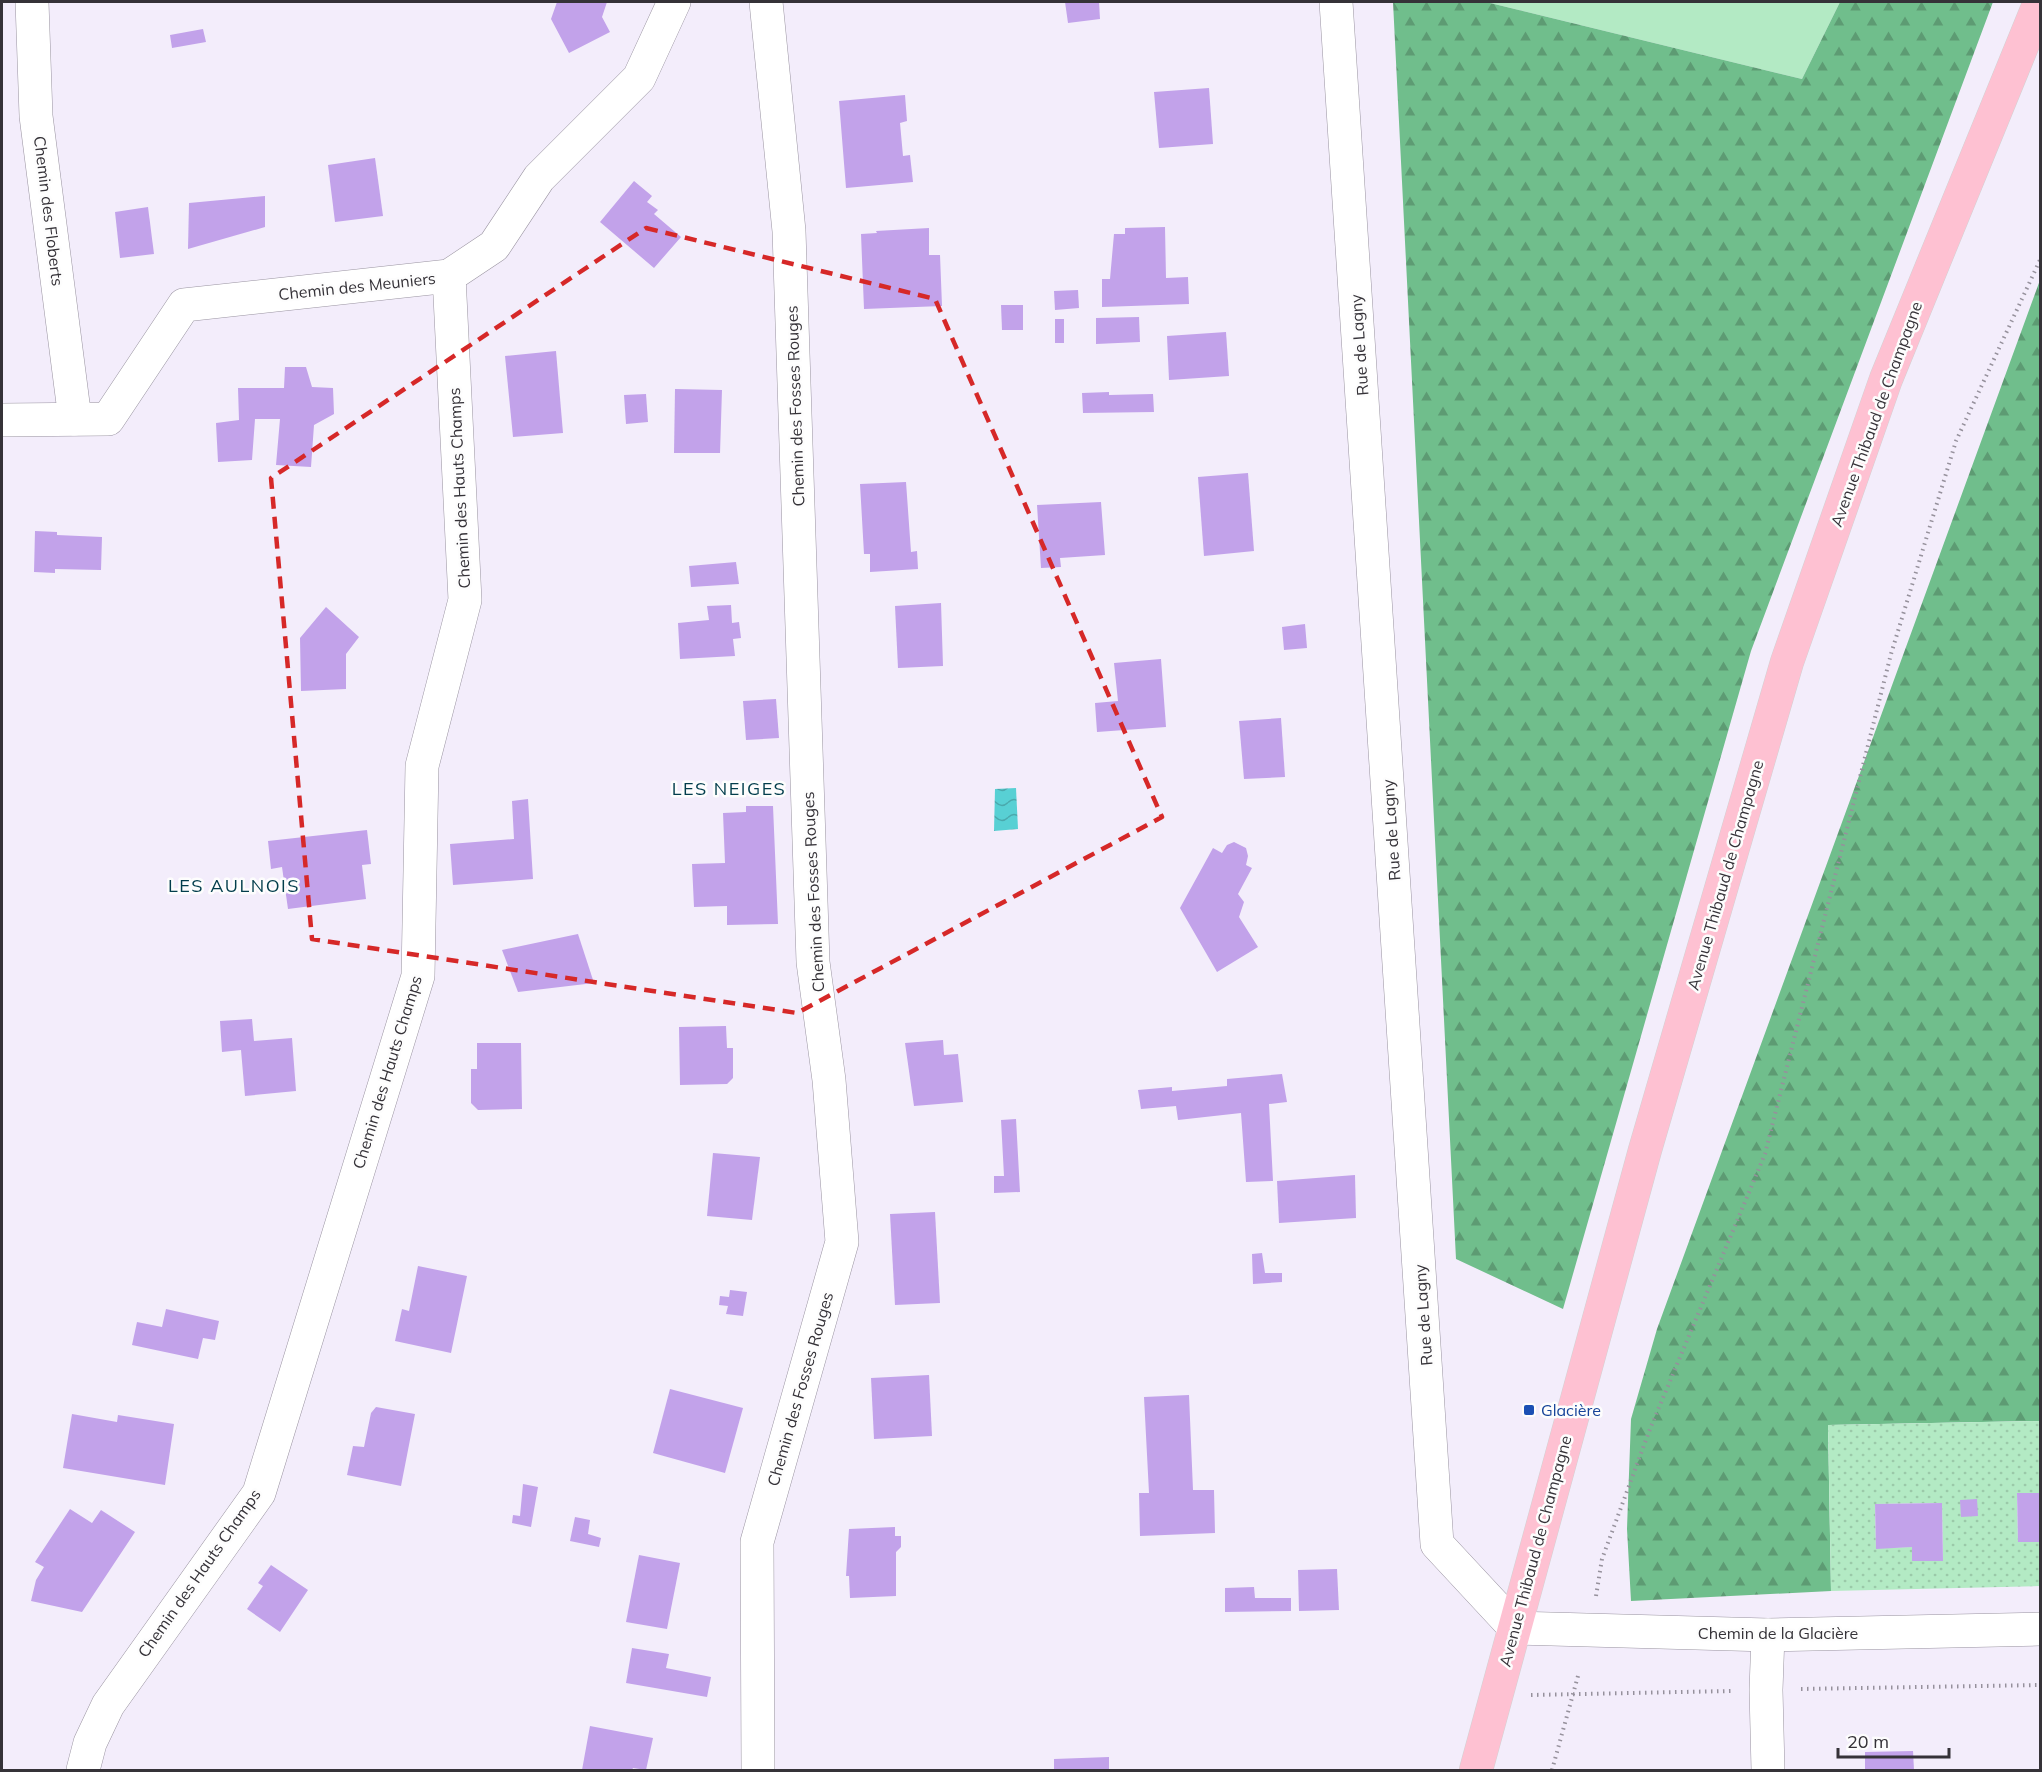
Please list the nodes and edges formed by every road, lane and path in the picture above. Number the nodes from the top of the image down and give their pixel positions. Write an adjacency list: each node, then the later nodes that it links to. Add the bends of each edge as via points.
1 (32, 2): 8 (street, Chemin des Floberts, via 36,117)
2 (674, 2): 7 (street, Chemin des Meuniers, via 639,78 539,178 494,246)
3 (766, 2): 16 (street, Chemin des Fosses Rouges, via 789,231 813,962 829,1080 842,1242 757,1542)
4 (1336, 2): 11 (street, Rue de Lagny, via 1437,1544)
5 (2040, 2): 11 (main road, Avenue Thibaud de Champagne, via 1886,379 1787,662 1645,1150)
6 (2040, 260): 10 (path, via 1956,441 1891,654 1765,1154 1650,1429 1602,1559)
7 (449, 276): 8 (street, Chemin des Meuniers, via 184,305 108,419); 15 (street, Chemin des Hauts Champs, via 465,600 422,766 418,976 259,1492 108,1705 90,1743)
8 (75, 419): 9 (street, Chemin des Meuniers)
9 (2, 420)
10 (1595, 1601)
11 (1515, 1628): 13 (street, Chemin de la Glacière); 17 (main road, Avenue Thibaud de Champagne)
12 (2040, 1629): 13 (street, Chemin de la Glacière)
13 (1768, 1635): 19 (street)
14 (1578, 1676): 18 (path)
15 (83, 1770)
16 (758, 1770)
17 (1476, 1770)
18 (1552, 1770)
19 (1768, 1770)

